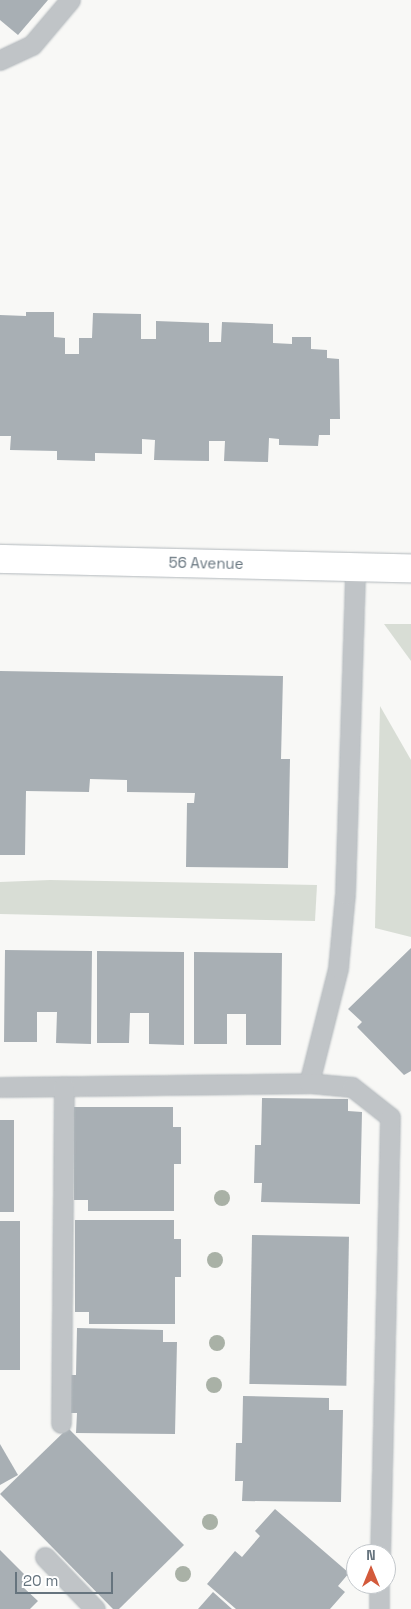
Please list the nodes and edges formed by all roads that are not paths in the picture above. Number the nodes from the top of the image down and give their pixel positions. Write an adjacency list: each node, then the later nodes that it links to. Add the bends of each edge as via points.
1 (70, 0): 2 (lane, via 32,45)
2 (0, 60)
3 (0, 559): 4 (main road, 56 Avenue)
4 (355, 567): 5 (main road, 56 Avenue); 6 (lane, via 345,894 338,968)
5 (411, 568)
6 (309, 1083): 7 (lane); 10 (lane, via 352,1087 390,1117)
7 (64, 1086): 8 (lane); 9 (lane)
8 (0, 1087)
9 (60, 1423)
10 (380, 1544)
11 (45, 1557): 13 (lane)
12 (379, 1594): 14 (lane)
13 (95, 1609)
14 (379, 1609)

